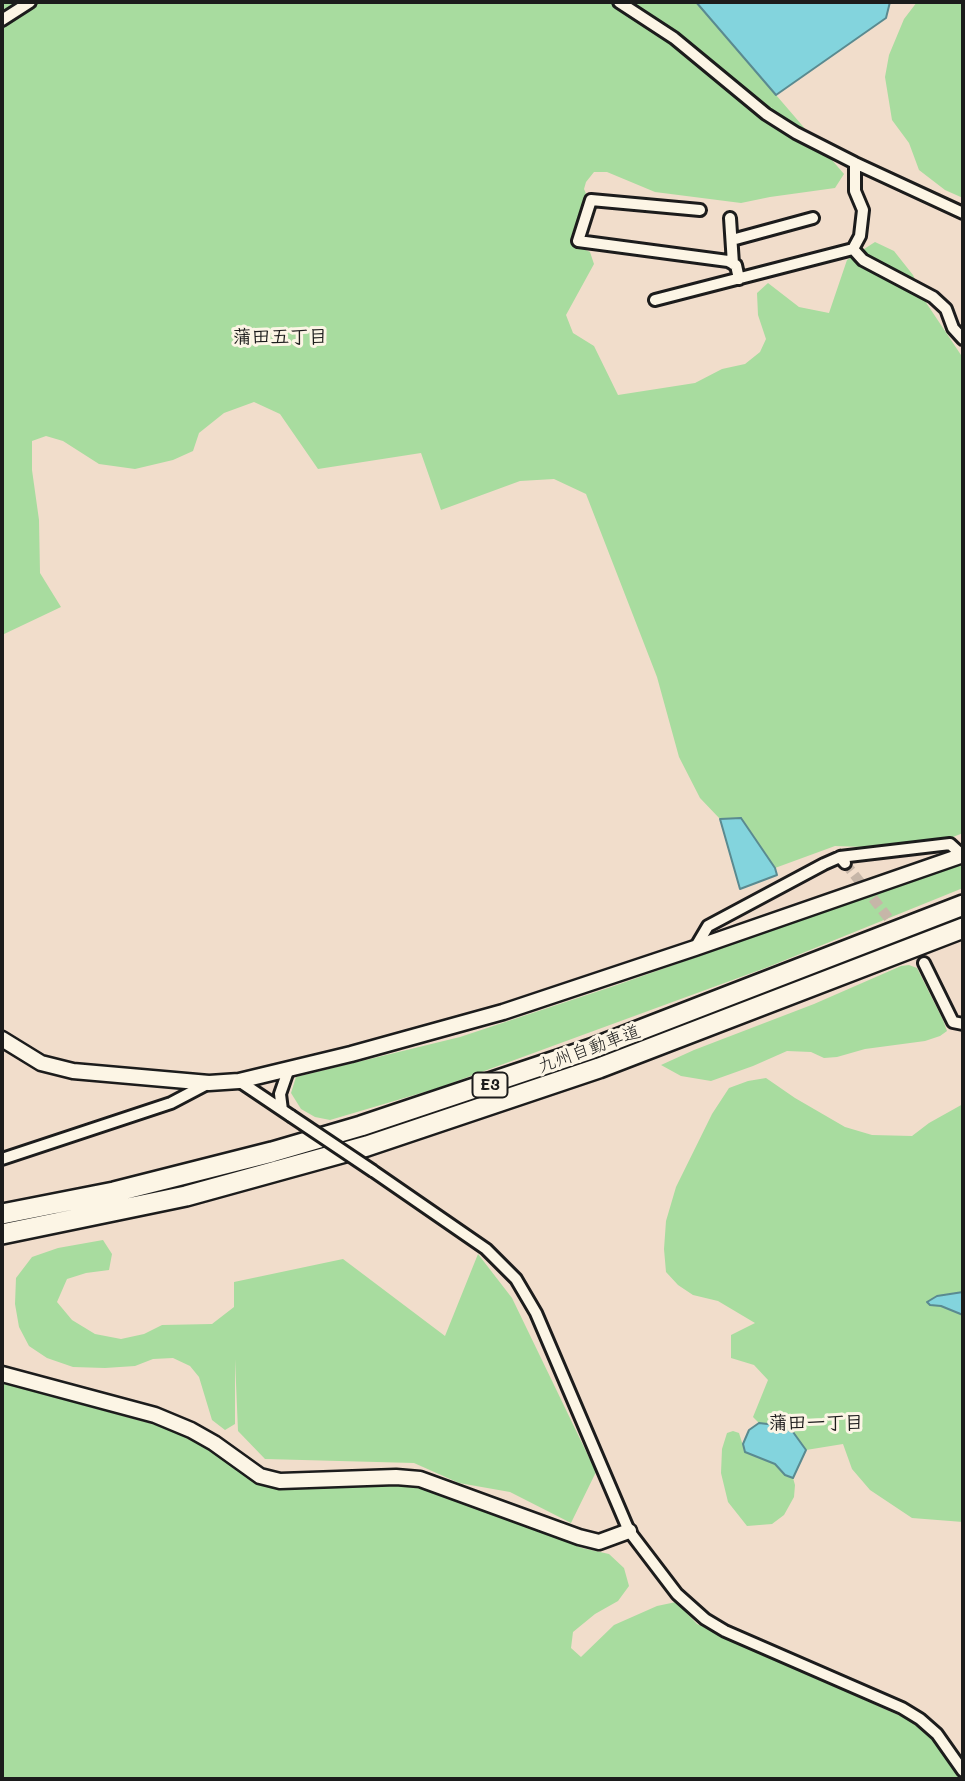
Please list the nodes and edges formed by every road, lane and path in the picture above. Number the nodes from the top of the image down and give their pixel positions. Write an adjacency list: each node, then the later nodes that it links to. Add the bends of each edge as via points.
1 (30, 2): 3 (street)
2 (619, 2): 4 (street, via 674,38 766,114)
3 (2, 20)
4 (855, 163): 6 (street); 10 (street, via 855,191 863,210)
5 (700, 210): 11 (street, via 591,200 579,241)
6 (963, 213)
7 (730, 218): 9 (street)
8 (813, 218): 9 (street)
9 (732, 240): 11 (street)
10 (853, 250): 12 (street); 14 (street, via 863,260 933,297 946,309)
11 (733, 264): 12 (street)
12 (739, 279): 13 (street)
13 (655, 300)
14 (963, 339)
15 (963, 855): 18 (street); 18 (street, via 950,844 843,860 708,926)
16 (963, 905): 27 (highway, 九州自動車道 / E3, via 579,1054 361,1126 114,1192)
17 (963, 928): 28 (highway, 九州自動車道 / E3, via 599,1068 367,1146 186,1196)
18 (695, 948): 22 (street, via 503,1012)
19 (924, 963): 20 (street, via 953,1022)
20 (963, 1024)
21 (2, 1039): 24 (street, via 41,1063 73,1071)
22 (289, 1068): 23 (street); 25 (street, via 280,1094)
23 (239, 1081): 24 (street); 25 (street)
24 (209, 1083): 26 (street, via 171,1103)
25 (287, 1113): 30 (street, bridge, via 486,1249 516,1279 536,1313)
26 (2, 1159)
27 (2, 1214)
28 (2, 1234)
29 (2, 1374): 30 (street, via 155,1415 214,1443 260,1476 280,1481 420,1479 599,1542)
30 (629, 1531): 31 (street, via 677,1594 705,1619 902,1708 937,1734)
31 (963, 1771)

